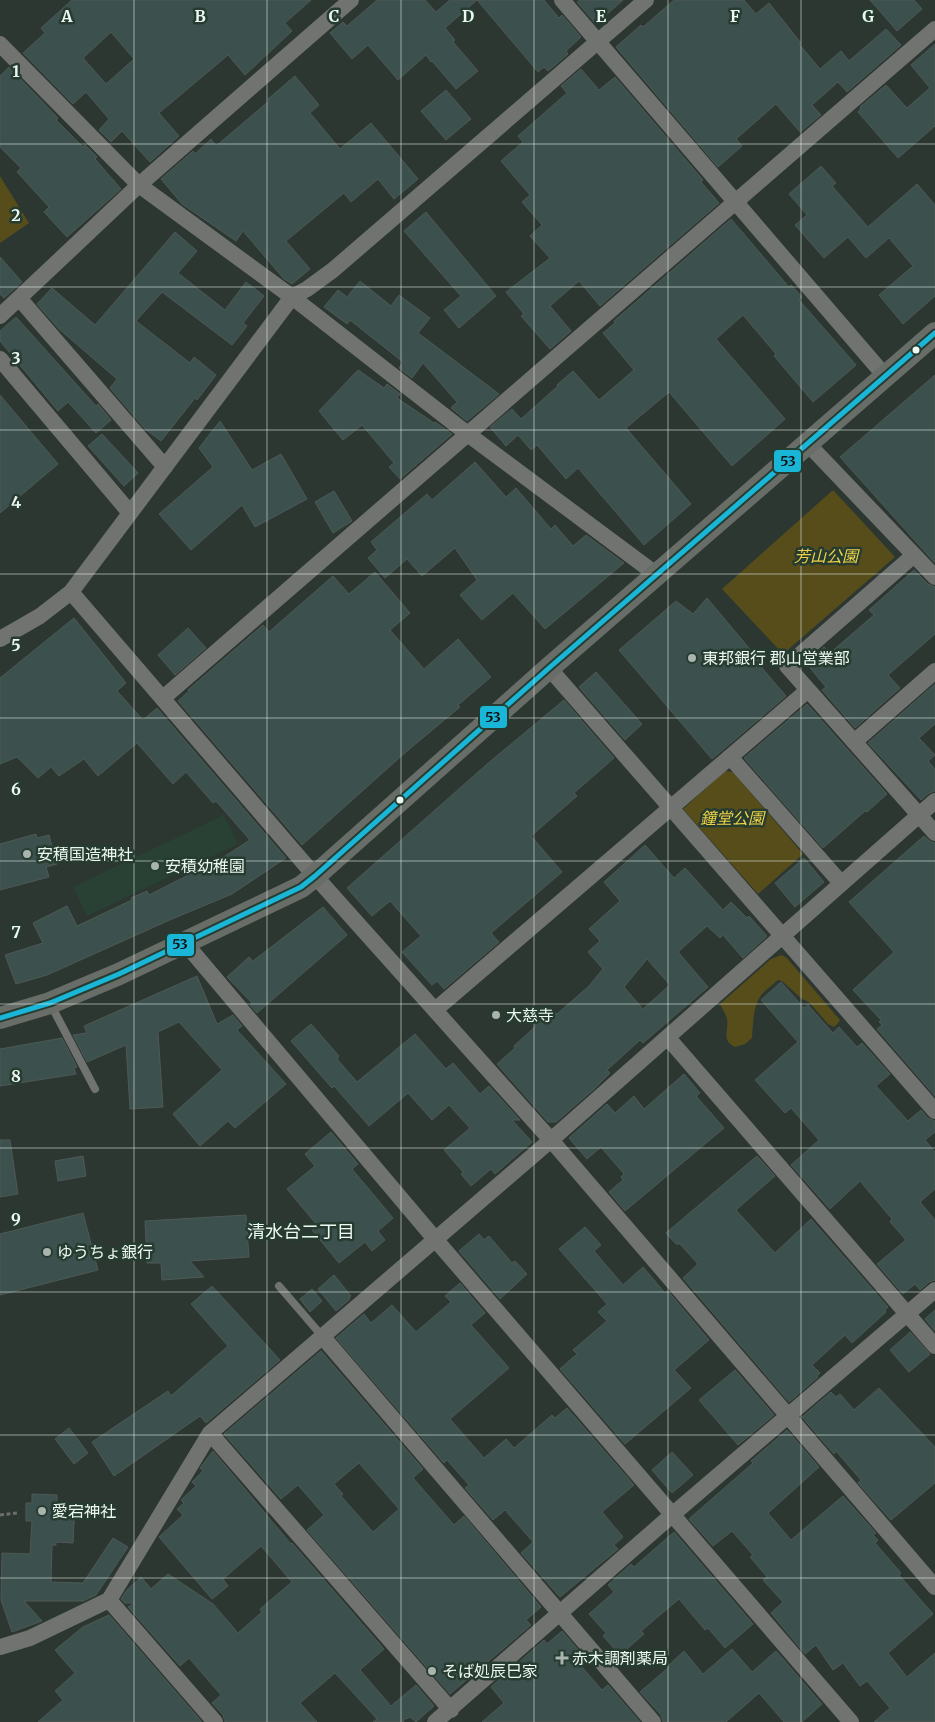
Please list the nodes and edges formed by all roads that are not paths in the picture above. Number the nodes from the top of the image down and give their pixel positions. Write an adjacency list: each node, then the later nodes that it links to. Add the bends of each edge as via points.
1 (351, 0): 7 (street)
2 (562, 0): 5 (street)
3 (646, 0): 5 (street)
4 (935, 29): 8 (street)
5 (598, 42): 8 (street); 9 (street, via 333,270)
6 (0, 44): 7 (street)
7 (139, 185): 9 (street); 10 (street)
8 (736, 201): 14 (street); 15 (street)
9 (292, 297): 15 (street); 17 (street)
10 (19, 298): 11 (street); 17 (street)
11 (0, 316)
12 (935, 333): 14 (main road)
13 (0, 360): 18 (street)
14 (885, 376): 16 (main road)
15 (469, 435): 20 (street); 27 (street)
16 (808, 444): 19 (street); 20 (main road)
17 (165, 467): 18 (street)
18 (130, 514): 22 (street)
19 (914, 555): 21 (street); 26 (street, via 787,666)
20 (657, 575): 24 (main road)
21 (935, 577)
22 (71, 592): 23 (street, via 40,616); 27 (street)
23 (0, 639)
24 (550, 668): 31 (street); 34 (main road)
25 (935, 671): 28 (street)
26 (808, 690): 28 (street); 29 (street)
27 (163, 698): 34 (street)
28 (854, 742): 32 (street)
29 (731, 758): 31 (street); 35 (street)
30 (935, 801): 32 (street)
31 (671, 808): 36 (street); 39 (street)
32 (919, 815): 33 (street); 35 (street)
33 (935, 833)
34 (315, 876): 37 (main road, via 301,887); 39 (street)
35 (841, 883): 36 (street)
36 (782, 936): 41 (street); 43 (street)
37 (185, 942): 38 (main road); 45 (street)
38 (50, 1003): 40 (main road); 42 (lane)
39 (435, 1010): 44 (street)
40 (0, 1018)
41 (668, 1038): 44 (street); 48 (street)
42 (95, 1089)
43 (935, 1111)
44 (551, 1140): 45 (street); 51 (street)
45 (435, 1239): 49 (street); 53 (street)
46 (279, 1286): 49 (lane)
47 (935, 1290): 48 (street)
48 (907, 1314): 50 (street); 51 (street)
49 (322, 1336): 52 (street); 56 (street)
50 (935, 1346)
51 (788, 1417): 53 (street); 54 (street)
52 (210, 1433): 55 (street); 58 (street)
53 (672, 1515): 56 (street); 62 (street)
54 (935, 1587)
55 (109, 1600): 57 (street, via 30,1638); 59 (street)
56 (560, 1613): 58 (street); 61 (street)
57 (0, 1647)
58 (450, 1710): 60 (street)
59 (215, 1722)
60 (435, 1722)
61 (653, 1722)
62 (852, 1722)

